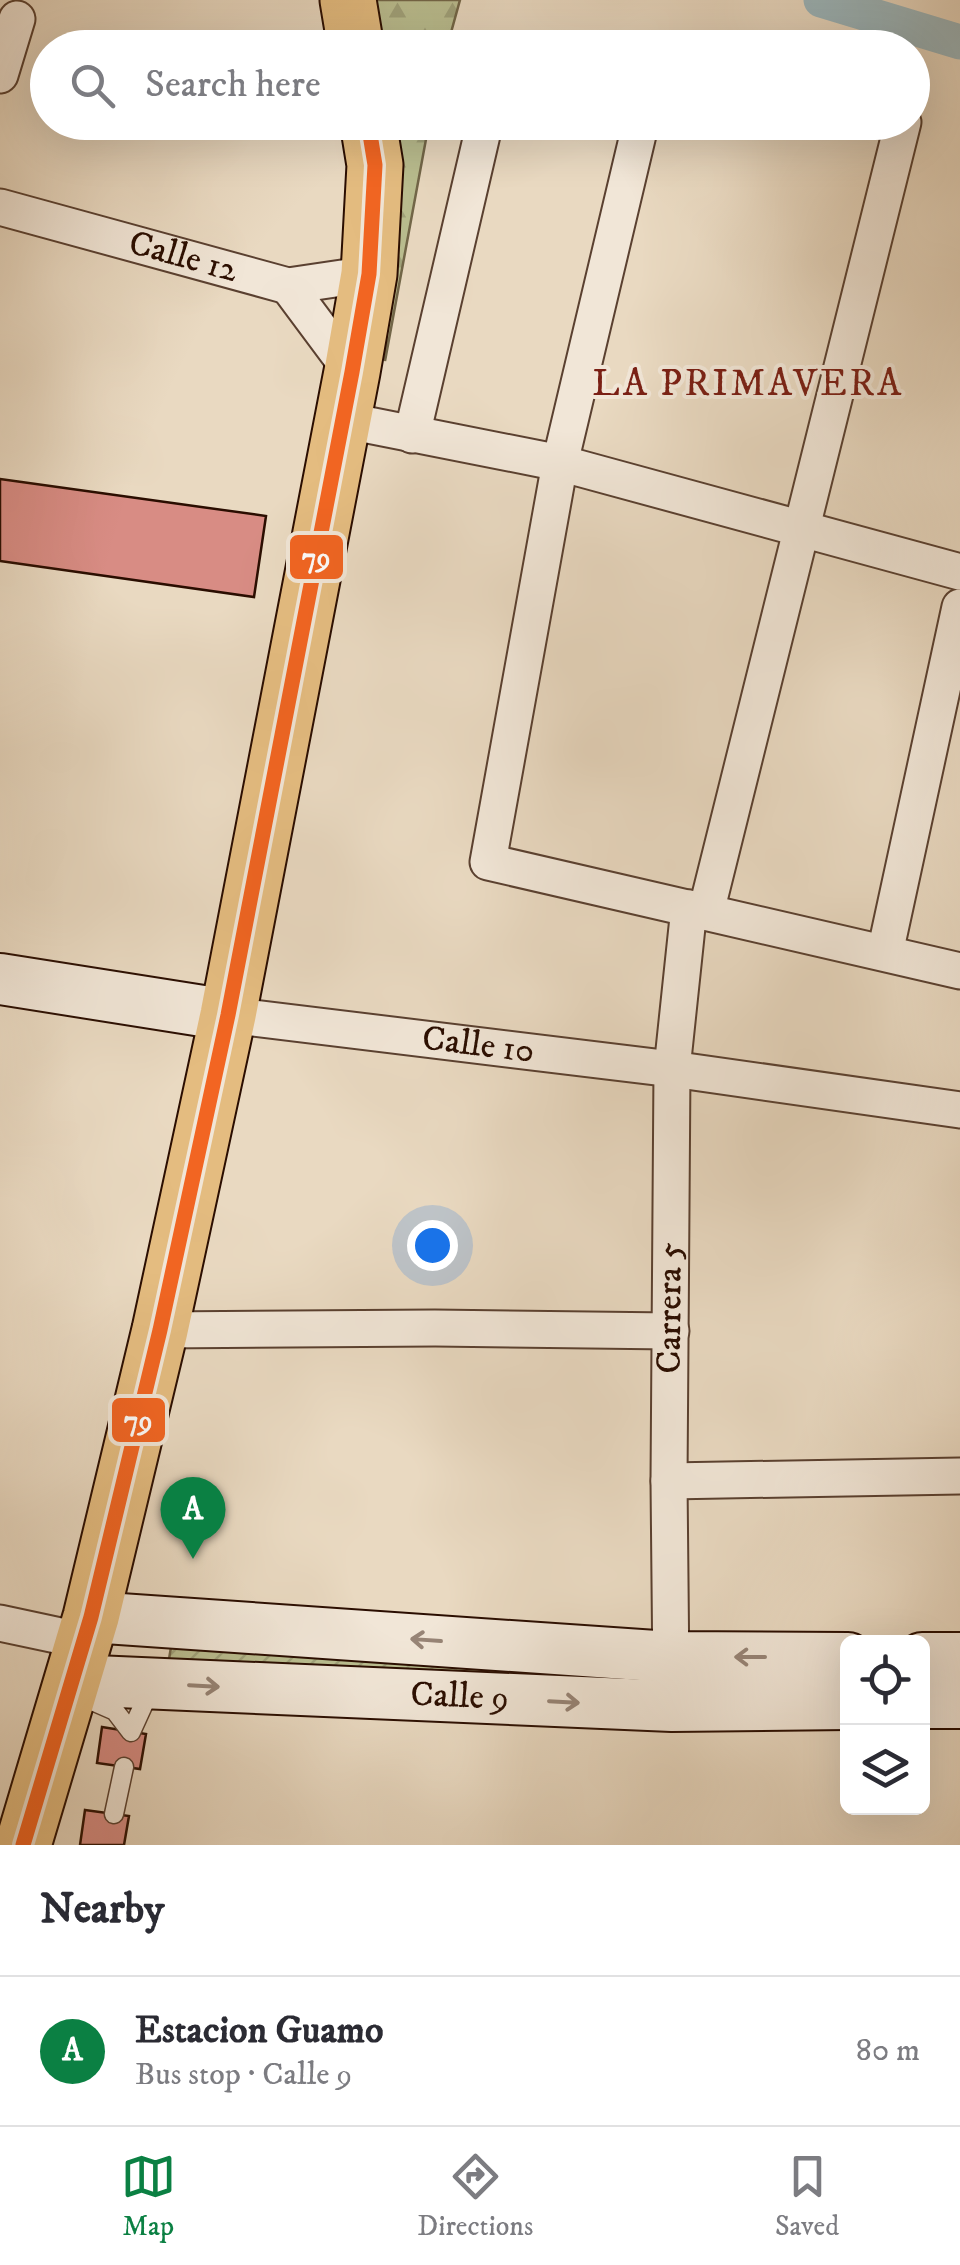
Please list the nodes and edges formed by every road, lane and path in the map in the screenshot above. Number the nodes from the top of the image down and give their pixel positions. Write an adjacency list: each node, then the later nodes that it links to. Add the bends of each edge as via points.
1 (348, 0): 3 (main road)
2 (17, 18): 4 (street)
3 (353, 30)
4 (0, 74)
5 (371, 140): 10 (main road)
6 (480, 140): 13 (street)
7 (637, 140): 14 (street)
8 (899, 140): 15 (street, Carrera 5)
9 (0, 207): 11 (street, Calle 12)
10 (369, 274): 11 (street, Calle 12); 12 (main road)
11 (288, 286): 12 (street)
12 (348, 396): 13 (street); 22 (main road)
13 (412, 434): 14 (street)
14 (560, 462): 15 (street); 18 (street, via 488,862)
15 (802, 528): 16 (street); 18 (street, Carrera 5)
16 (960, 572)
17 (960, 607): 19 (street)
18 (697, 910): 19 (street); 23 (street, Carrera 5)
19 (884, 953): 20 (street)
20 (960, 970)
21 (0, 980): 22 (street, Calle 10)
22 (228, 1014): 23 (street, Calle 10); 25 (main road)
23 (672, 1069): 24 (street, Calle 10); 26 (street, Carrera 5)
24 (960, 1110)
25 (160, 1330): 26 (street); 31 (main road)
26 (671, 1332): 28 (street, Carrera 5)
27 (960, 1476): 28 (street)
28 (669, 1480): 30 (street, Carrera 5)
29 (0, 1623): 31 (street, Calle 9)
30 (670, 1657): 31 (street, Calle 9, one-way to 31); 32 (street, Calle 9, one-way to 30); 38 (street, Carrera 5)
31 (79, 1658): 38 (street, Calle 9, one-way to 38, via 153,1684); 41 (main road)
32 (840, 1658)
33 (930, 1658): 34 (street)
34 (960, 1658)
35 (930, 1703): 36 (street)
36 (960, 1703)
37 (840, 1704): 38 (street, Calle 9)
38 (672, 1706)
39 (124, 1767): 40 (lane)
40 (114, 1814)
41 (23, 1845)

